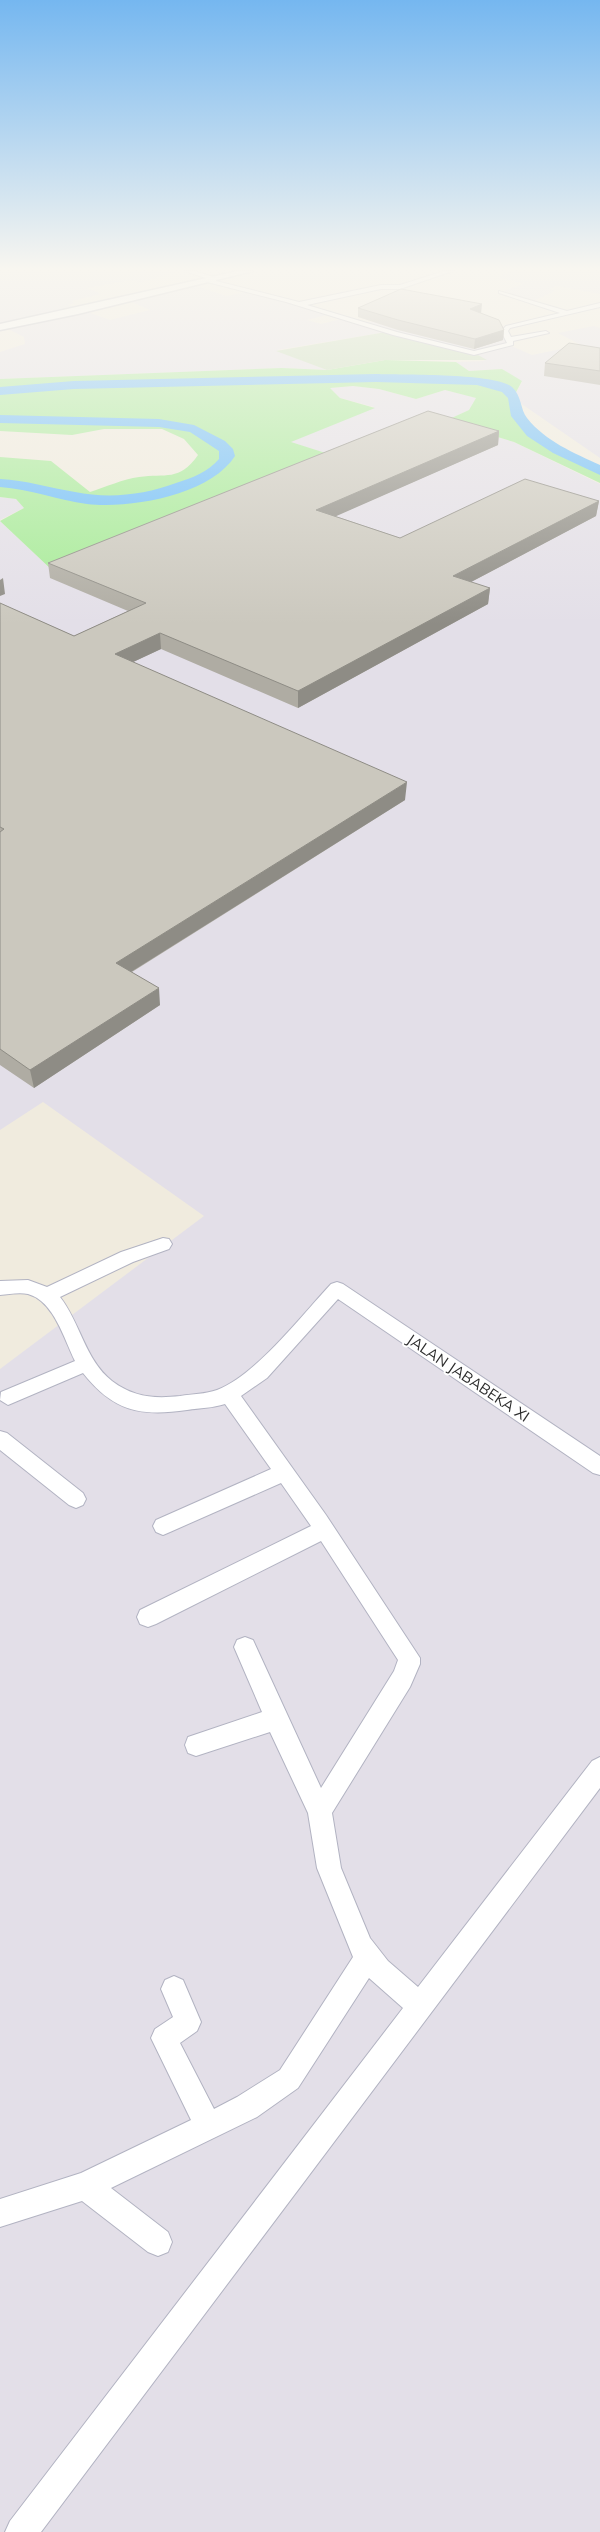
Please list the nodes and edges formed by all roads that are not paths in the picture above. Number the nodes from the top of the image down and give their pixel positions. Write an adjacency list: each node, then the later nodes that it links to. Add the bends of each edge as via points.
1 (163, 1244): 3 (street, via 127,1257)
2 (0, 1288): 3 (street, via 28,1287)
3 (48, 1295): 4 (street)
4 (86, 1364): 5 (street, via 104,1386 133,1403 161,1406 204,1402); 6 (street)
5 (230, 1395): 8 (street, JALAN JABABEKA XI, via 260,1372 337,1289); 9 (street)
6 (8, 1397)
7 (0, 1439): 10 (street)
8 (600, 1467)
9 (286, 1472): 11 (street); 12 (street)
10 (76, 1499)
11 (163, 1526)
12 (324, 1529): 13 (street); 18 (street, via 406,1652 409,1664)
13 (148, 1617)
14 (245, 1647): 15 (street)
15 (276, 1719): 16 (street); 18 (street)
16 (196, 1745)
17 (600, 1769): 21 (street)
18 (320, 1811): 19 (street, via 329,1868)
19 (368, 1957): 21 (street, via 400,1990); 22 (street, via 293,2075 247,2107)
20 (174, 1989): 22 (street, via 188,2022 164,2038)
21 (421, 2004): 26 (street)
22 (208, 2126): 23 (street)
23 (85, 2186): 24 (street); 25 (street)
24 (0, 2213)
25 (158, 2242)
26 (21, 2532)

